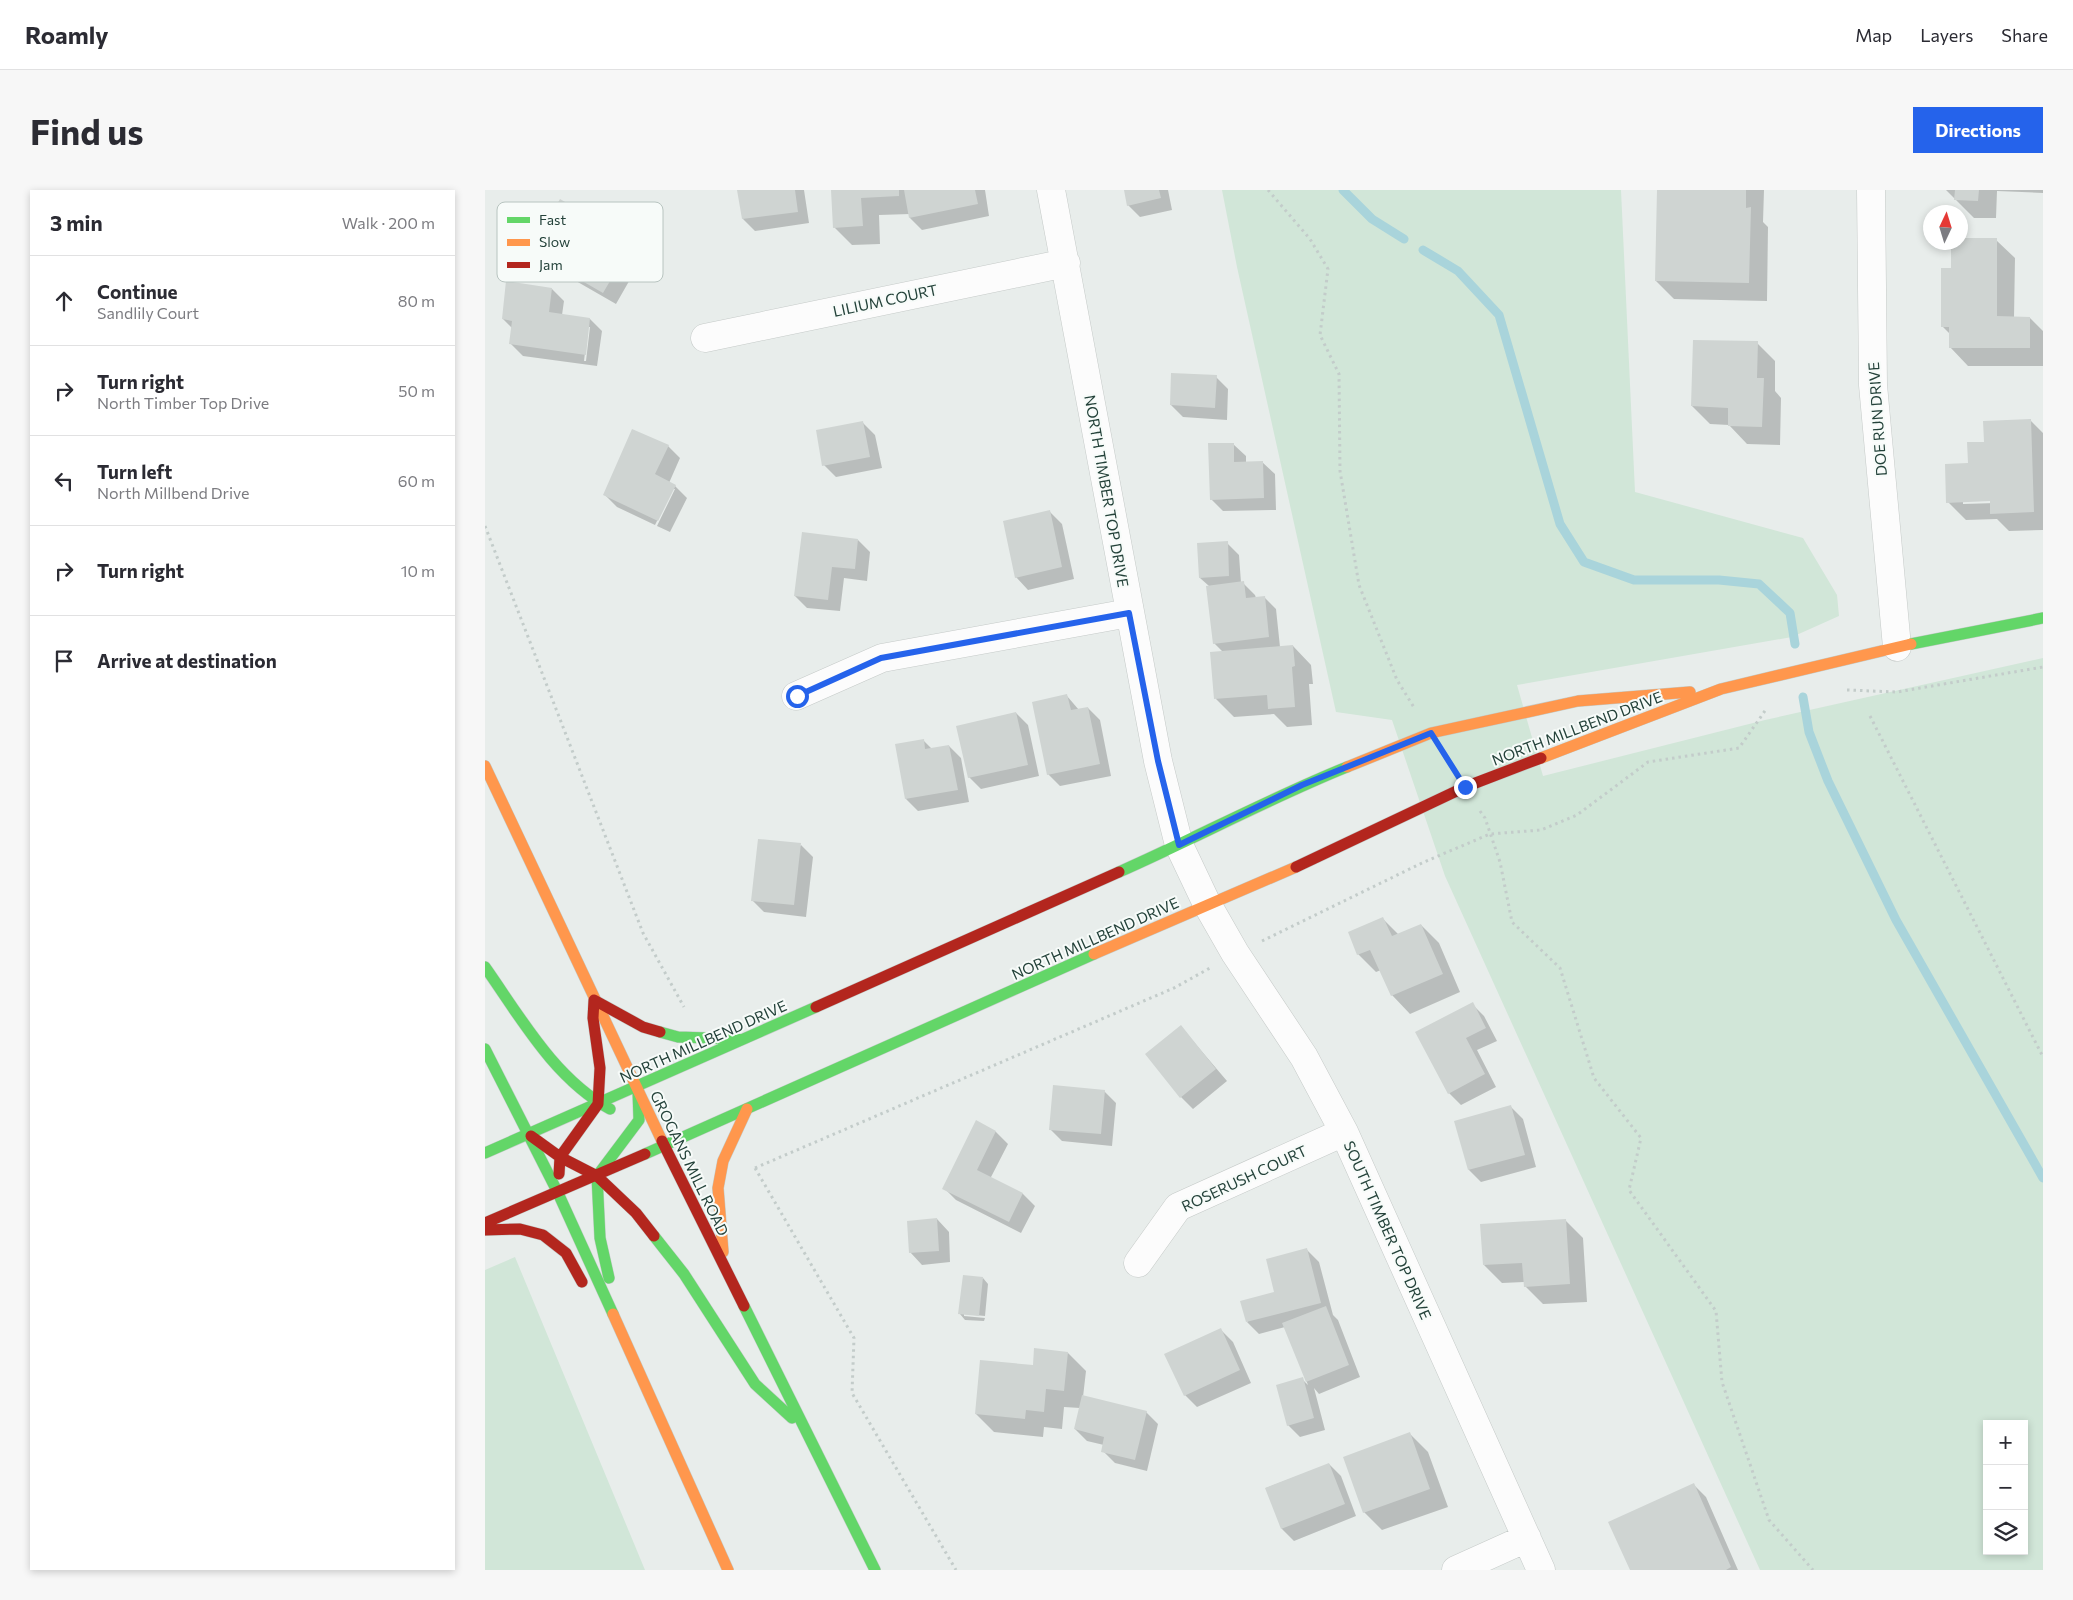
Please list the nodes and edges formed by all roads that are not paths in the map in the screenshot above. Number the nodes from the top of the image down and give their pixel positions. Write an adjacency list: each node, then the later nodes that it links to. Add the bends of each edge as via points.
1 (1051, 190): 3 (street, NORTH TIMBER TOP DRIVE)
2 (1871, 190): 7 (street, DOE RUN DRIVE, via 1873,385)
3 (1066, 263): 4 (street, LILIUM COURT); 5 (street, NORTH TIMBER TOP DRIVE)
4 (705, 338)
5 (1129, 613): 9 (street, via 881,658); 11 (street, NORTH TIMBER TOP DRIVE, via 1158,761)
6 (2043, 618): 7 (main road, NORTH MILLBEND DRIVE)
7 (1897, 647): 8 (main road, NORTH MILLBEND DRIVE)
8 (1721, 689): 11 (main road, NORTH MILLBEND DRIVE, via 1578,701 1431,733 1302,785); 12 (main road, NORTH MILLBEND DRIVE, via 1465,787)
9 (797, 696)
10 (485, 766): 14 (main road, GROGANS MILL ROAD)
11 (1179, 845): 12 (street, NORTH TIMBER TOP DRIVE); 15 (main road, NORTH MILLBEND DRIVE)
12 (1207, 904): 19 (main road, NORTH MILLBEND DRIVE); 21 (street, SOUTH TIMBER TOP DRIVE, via 1235,953 1304,1057)
13 (485, 967): 18 (main road, via 569,1080)
14 (594, 1000): 15 (main road, via 643,1027 678,1037); 17 (main road, GROGANS MILL ROAD); 18 (main road, via 593,1018 600,1068)
15 (743, 1039): 17 (main road, NORTH MILLBEND DRIVE)
16 (485, 1049): 22 (main road)
17 (637, 1087): 18 (main road, NORTH MILLBEND DRIVE); 20 (main road); 23 (main road, GROGANS MILL ROAD)
18 (598, 1104): 20 (main road); 22 (main road, NORTH MILLBEND DRIVE); 25 (main road)
19 (747, 1109): 23 (main road, NORTH MILLBEND DRIVE); 31 (main road, via 723,1161 718,1188)
20 (631, 1117): 23 (main road); 26 (main road)
21 (1344, 1132): 30 (street, ROSERUSH COURT, via 1178,1207); 36 (street, SOUTH TIMBER TOP DRIVE)
22 (528, 1134): 24 (main road, NORTH MILLBEND DRIVE); 25 (main road); 27 (main road)
23 (663, 1146): 26 (main road, NORTH MILLBEND DRIVE); 31 (main road, GROGANS MILL ROAD)
24 (485, 1153)
25 (560, 1158): 26 (main road); 27 (main road)
26 (597, 1176): 27 (main road, NORTH MILLBEND DRIVE); 34 (main road, via 600,1238); 35 (main road, via 636,1213 684,1274 755,1384)
27 (558, 1193): 28 (main road, NORTH MILLBEND DRIVE); 34 (main road)
28 (485, 1223)
29 (485, 1230): 32 (main road, via 520,1229 543,1235 566,1253)
30 (1138, 1263)
31 (724, 1266): 35 (main road, GROGANS MILL ROAD)
32 (589, 1294)
33 (599, 1311): 34 (main road)
34 (624, 1340): 37 (main road)
35 (805, 1429): 38 (main road, GROGANS MILL ROAD)
36 (1527, 1538): 39 (street); 40 (street, SOUTH TIMBER TOP DRIVE)
37 (728, 1570)
38 (875, 1570)
39 (1456, 1570)
40 (1541, 1570)

